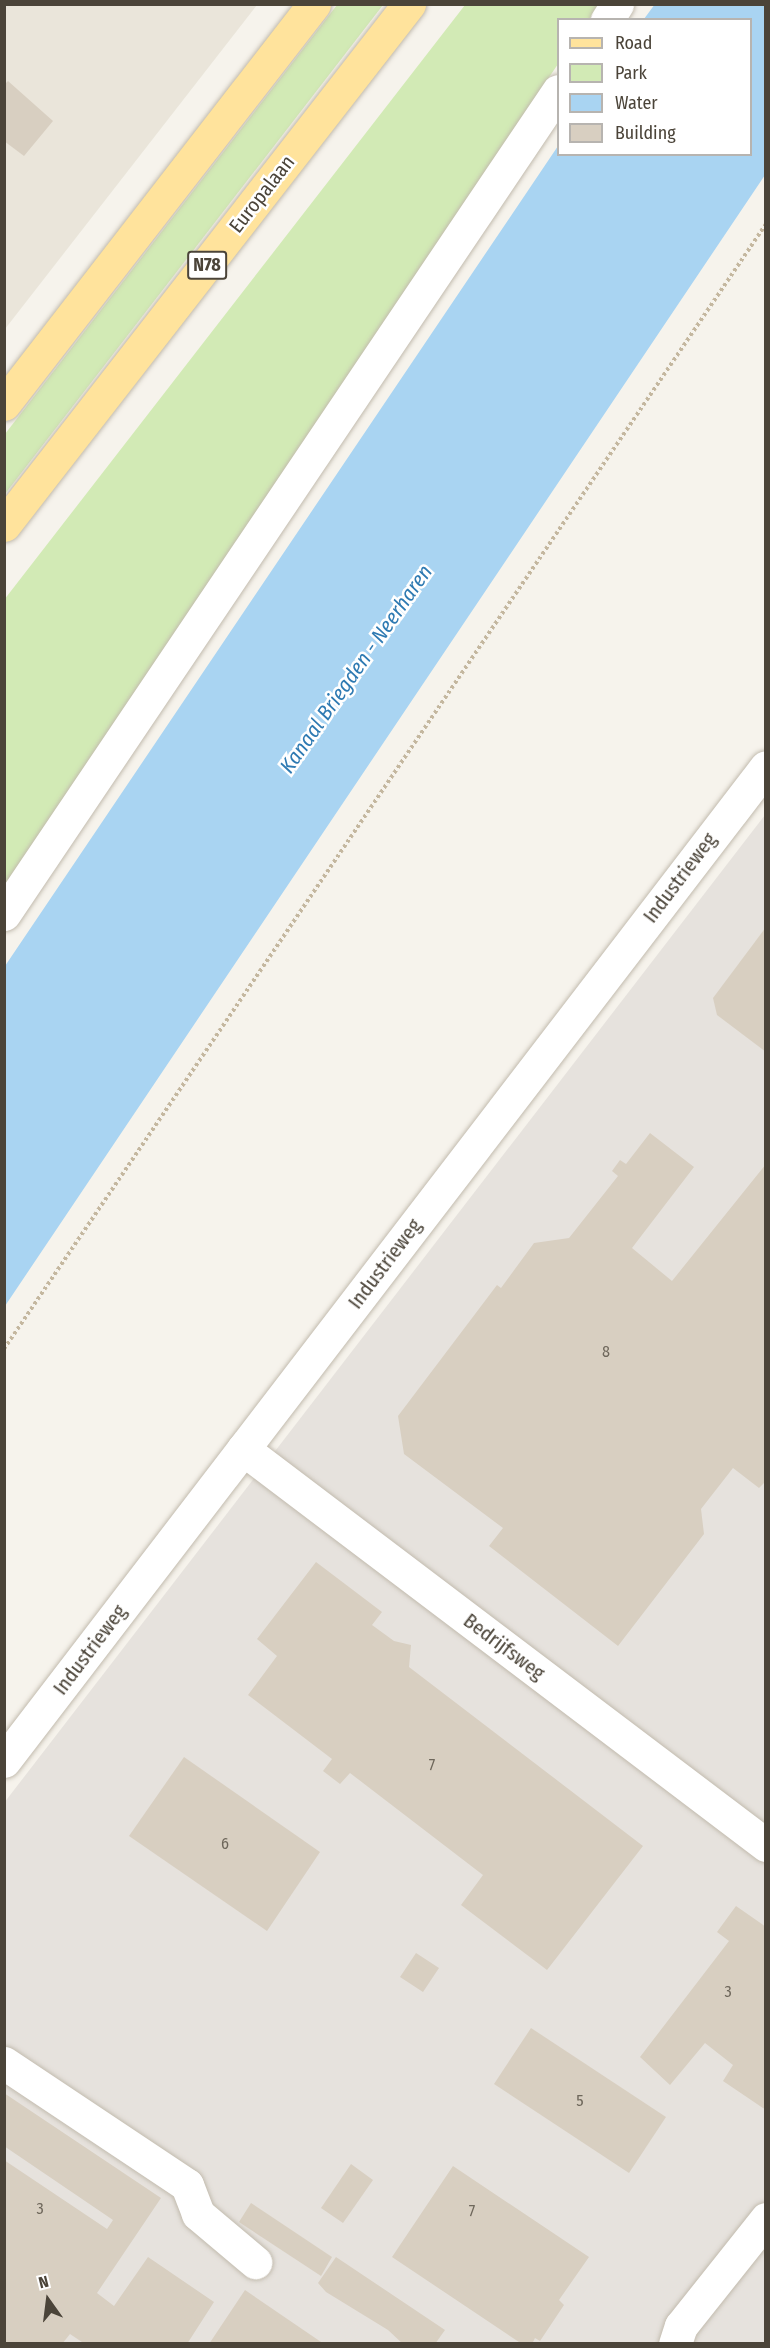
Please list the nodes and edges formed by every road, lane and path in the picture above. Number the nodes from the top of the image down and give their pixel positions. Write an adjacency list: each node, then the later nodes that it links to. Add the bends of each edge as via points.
1 (314, 4): 7 (main road)
2 (409, 4): 8 (main road, Europalaan / N78)
3 (617, 4): 4 (street)
4 (608, 18)
5 (557, 92): 10 (street)
6 (765, 224): 11 (path)
7 (4, 404)
8 (4, 525)
9 (765, 766): 12 (street, Industrieweg)
10 (4, 914)
11 (4, 1349)
12 (243, 1449): 13 (street, Industrieweg); 14 (street, Bedrijfsweg)
13 (4, 1761)
14 (765, 1845)
15 (4, 2063): 17 (street, via 187,2185 198,2214)
16 (765, 2219): 18 (street, via 681,2326)
17 (255, 2262)
18 (675, 2343)

